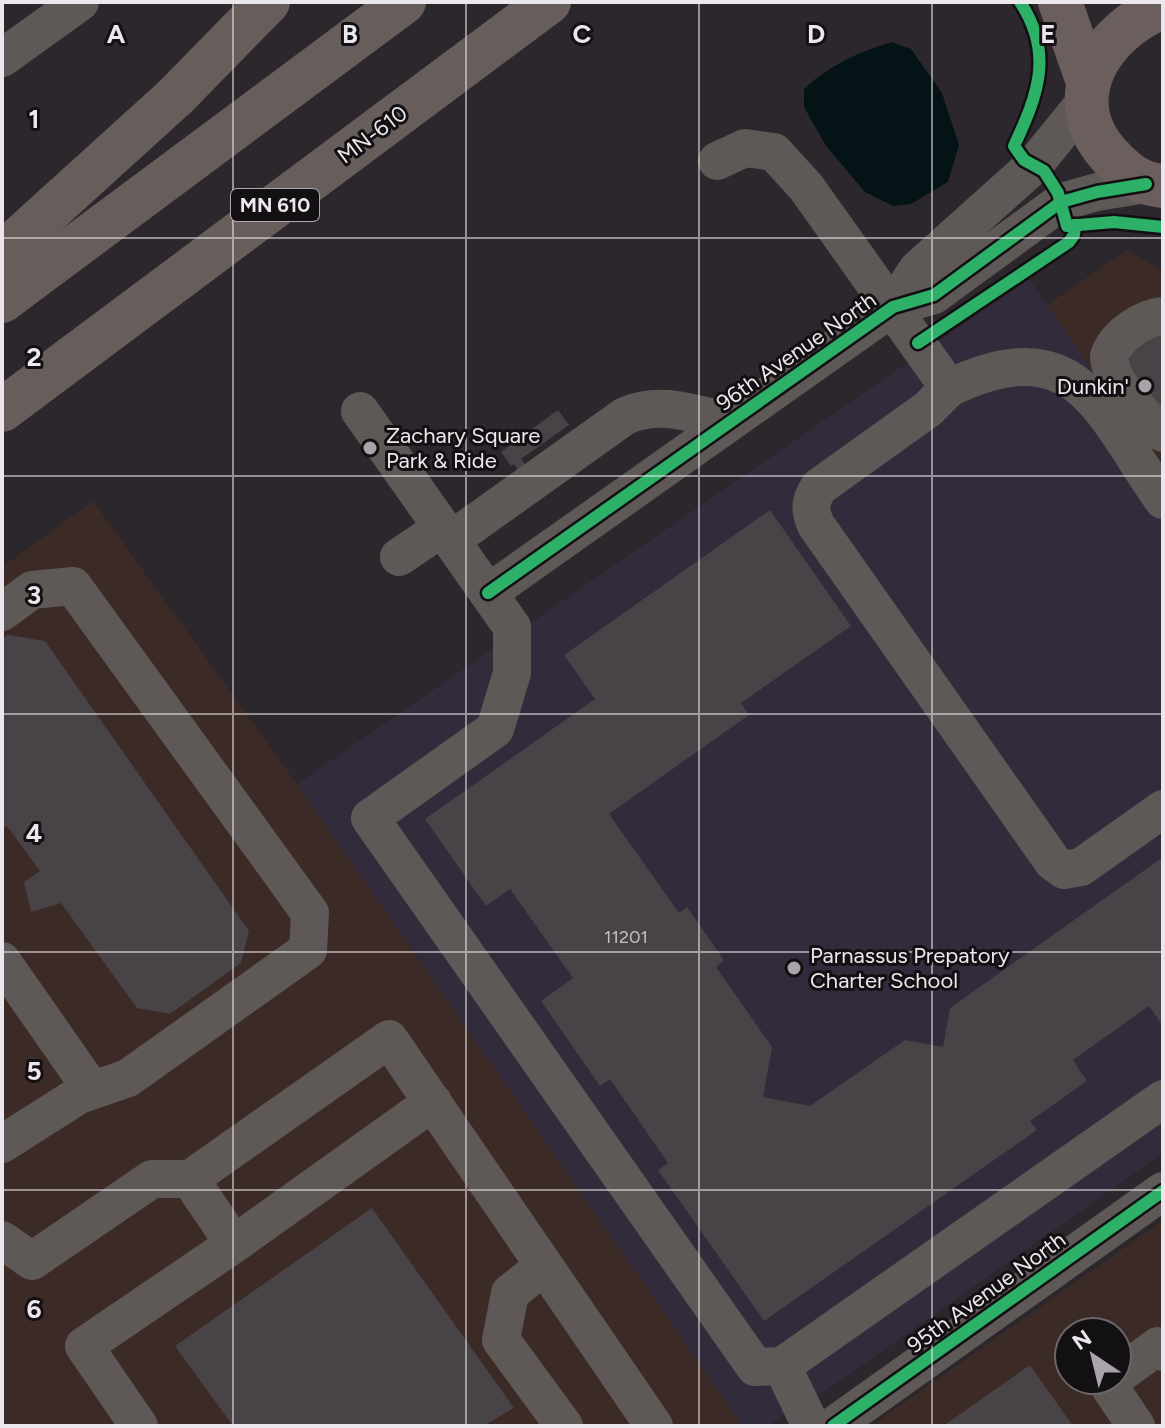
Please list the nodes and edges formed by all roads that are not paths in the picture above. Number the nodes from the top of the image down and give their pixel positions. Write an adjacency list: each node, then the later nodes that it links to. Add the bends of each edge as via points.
1 (268, 2): 11 (highway, via 175,97)
2 (404, 2): 12 (highway)
3 (549, 2): 18 (highway, MN-610 / MN 610)
4 (1060, 2): 8 (main road)
5 (1163, 7): 8 (main road, via 1127,25 1098,61)
6 (56, 9): 7 (street)
7 (2, 58)
8 (1087, 92): 10 (main road, via 1091,126 1103,148 1133,178); 14 (street, 96th Avenue North, via 1034,165 917,270)
9 (717, 161): 14 (street, via 745,148 774,152 806,187)
10 (1159, 186): 14 (street, 96th Avenue North, via 1097,192 1061,202 934,295)
11 (2, 254)
12 (2, 301)
13 (1163, 302): 16 (street, via 1148,302)
14 (893, 307): 17 (street); 20 (street, 96th Avenue North)
15 (1163, 316): 21 (street, via 1149,318 1119,339 1109,356 1112,374)
16 (1058, 372): 17 (street, via 1035,366 1006,368); 22 (street, via 1076,382)
17 (949, 388): 27 (street, via 819,487 810,511 816,525 1053,862 1064,870 1081,867)
18 (2, 410)
19 (360, 411): 23 (street)
20 (730, 422): 23 (street, via 658,407 642,409); 25 (street, 96th Avenue North)
21 (1163, 433)
22 (1158, 481)
23 (446, 534): 24 (street); 25 (street)
24 (399, 557)
25 (488, 593): 40 (street, via 512,627 512,673 495,729 370,818 755,1367)
26 (2, 612): 29 (street, via 32,590 73,586 310,913 308,950 128,1078)
27 (1163, 809)
28 (2, 961): 29 (street)
29 (92, 1090): 32 (street)
30 (1163, 1099): 40 (street)
31 (433, 1102): 33 (street, via 389,1039); 36 (street); 37 (street)
32 (2, 1144)
33 (190, 1179): 35 (street, via 152,1179 32,1261); 36 (street)
34 (1163, 1191): 46 (street, 95th Avenue North)
35 (2, 1240)
36 (234, 1244): 43 (street, via 84,1346)
37 (544, 1266): 42 (street); 44 (street, via 510,1293 501,1340)
38 (1163, 1352): 39 (street, via 1158,1346)
39 (1133, 1364)
40 (782, 1366): 45 (street)
41 (1116, 1396): 47 (street)
42 (637, 1420)
43 (139, 1426)
44 (564, 1426)
45 (811, 1426)
46 (833, 1426)
47 (1136, 1426)

